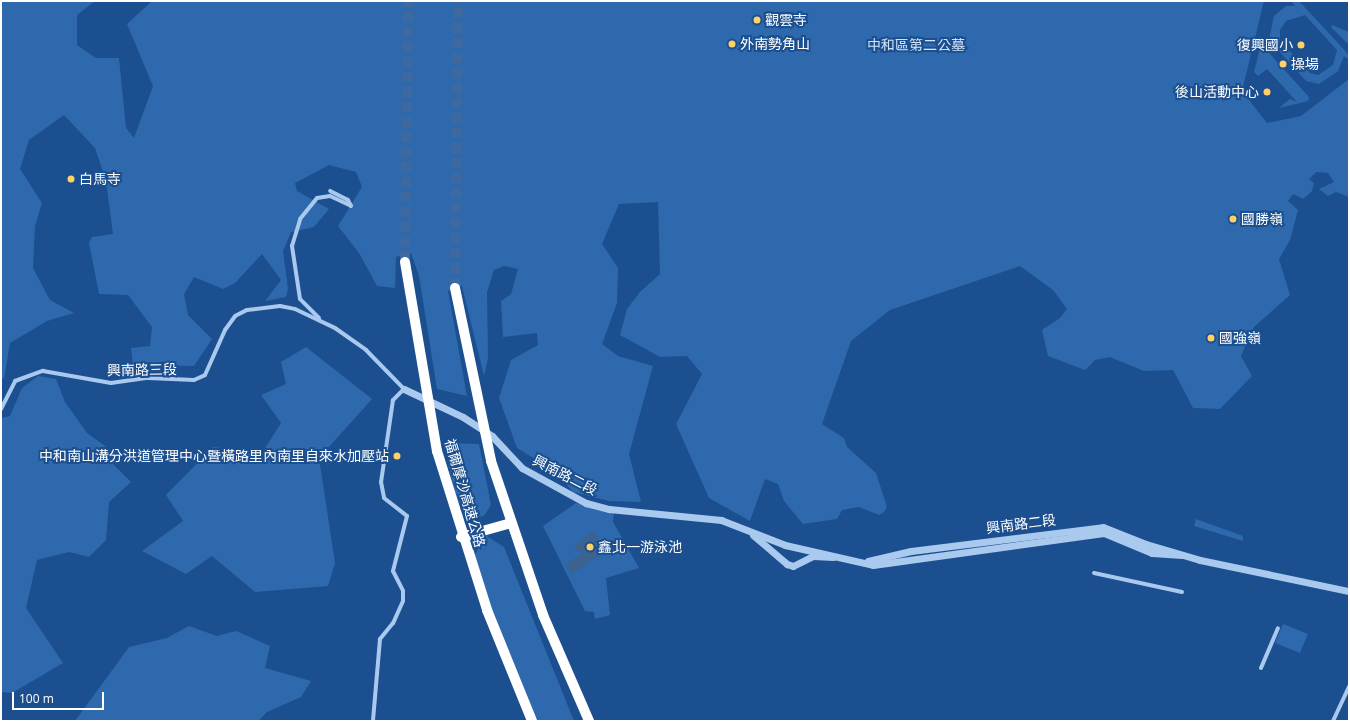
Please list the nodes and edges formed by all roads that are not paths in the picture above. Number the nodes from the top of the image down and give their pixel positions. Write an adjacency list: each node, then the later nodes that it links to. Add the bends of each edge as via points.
1 (330, 191): 4 (street, via 348,200 351,206 330,196 317,198 300,219 292,246 300,299)
2 (405, 262): 9 (highway, 福爾摩沙高速公路, via 423,380 437,450)
3 (455, 288): 7 (highway, via 471,378 491,461)
4 (322, 321): 5 (street, 興南路三段, via 366,350); 6 (street, 興南路三段, via 280,306 247,310 235,316 225,330 205,375 194,380 148,378 111,383 43,372 15,381)
5 (404, 389): 8 (street, 興南路二段, via 463,417 492,436 522,468 586,503 721,520); 17 (street, via 393,400 381,482 384,498 407,516 393,571 403,591 403,601 393,623 380,639)
6 (1, 409)
7 (511, 523): 9 (highway); 19 (highway, via 543,615)
8 (738, 526): 10 (street, 興南路二段, via 785,545); 10 (street, 興南路二段, via 764,542 787,564 793,566 813,556)
9 (461, 537): 18 (highway, 福爾摩沙高速公路, via 503,655)
10 (848, 558): 12 (street, 興南路二段, via 860,561 891,558 912,550 1103,527 1182,555)
11 (1094, 573): 13 (street)
12 (1349, 591)
13 (1182, 592)
14 (1278, 628): 15 (street)
15 (1261, 668)
16 (1349, 686): 20 (street)
17 (373, 721)
18 (532, 721)
19 (589, 721)
20 (1333, 721)

